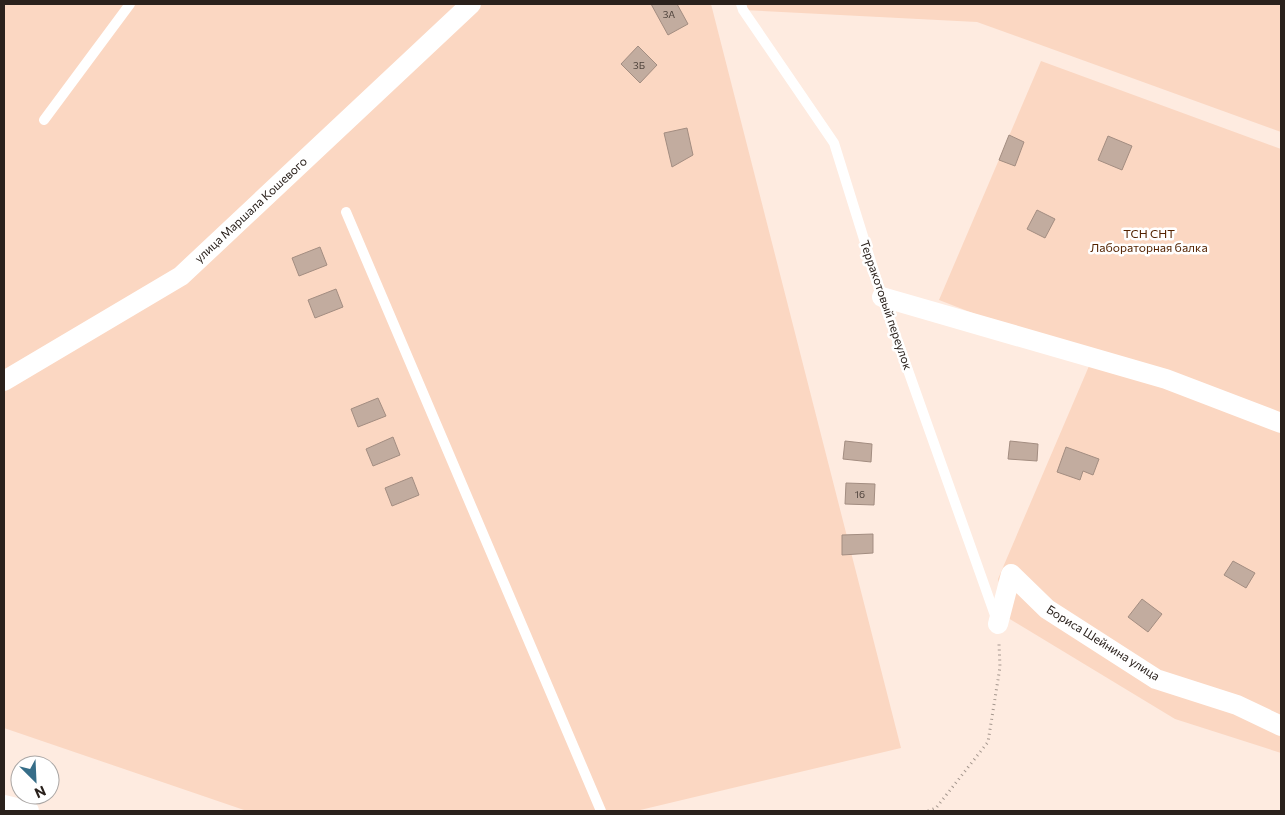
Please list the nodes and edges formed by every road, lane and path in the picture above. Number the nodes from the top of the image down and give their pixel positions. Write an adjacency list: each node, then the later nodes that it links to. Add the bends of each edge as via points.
1 (130, 4): 4 (lane)
2 (471, 4): 7 (street, улица Маршала Кошевого, via 181,276)
3 (741, 4): 6 (lane, Терракотовый переулок, via 834,143)
4 (44, 120)
5 (346, 212): 13 (lane)
6 (882, 297): 8 (street, via 1166,379); 9 (lane, Терракотовый переулок)
7 (4, 381)
8 (1281, 423)
9 (998, 624): 10 (street, Бориса Шейнина улица, via 1011,574 1048,609 1156,679 1237,705); 14 (path, via 1000,668 988,742 936,808)
10 (1281, 726)
11 (4, 805): 12 (street)
12 (29, 811)
13 (601, 811)
14 (928, 811)

